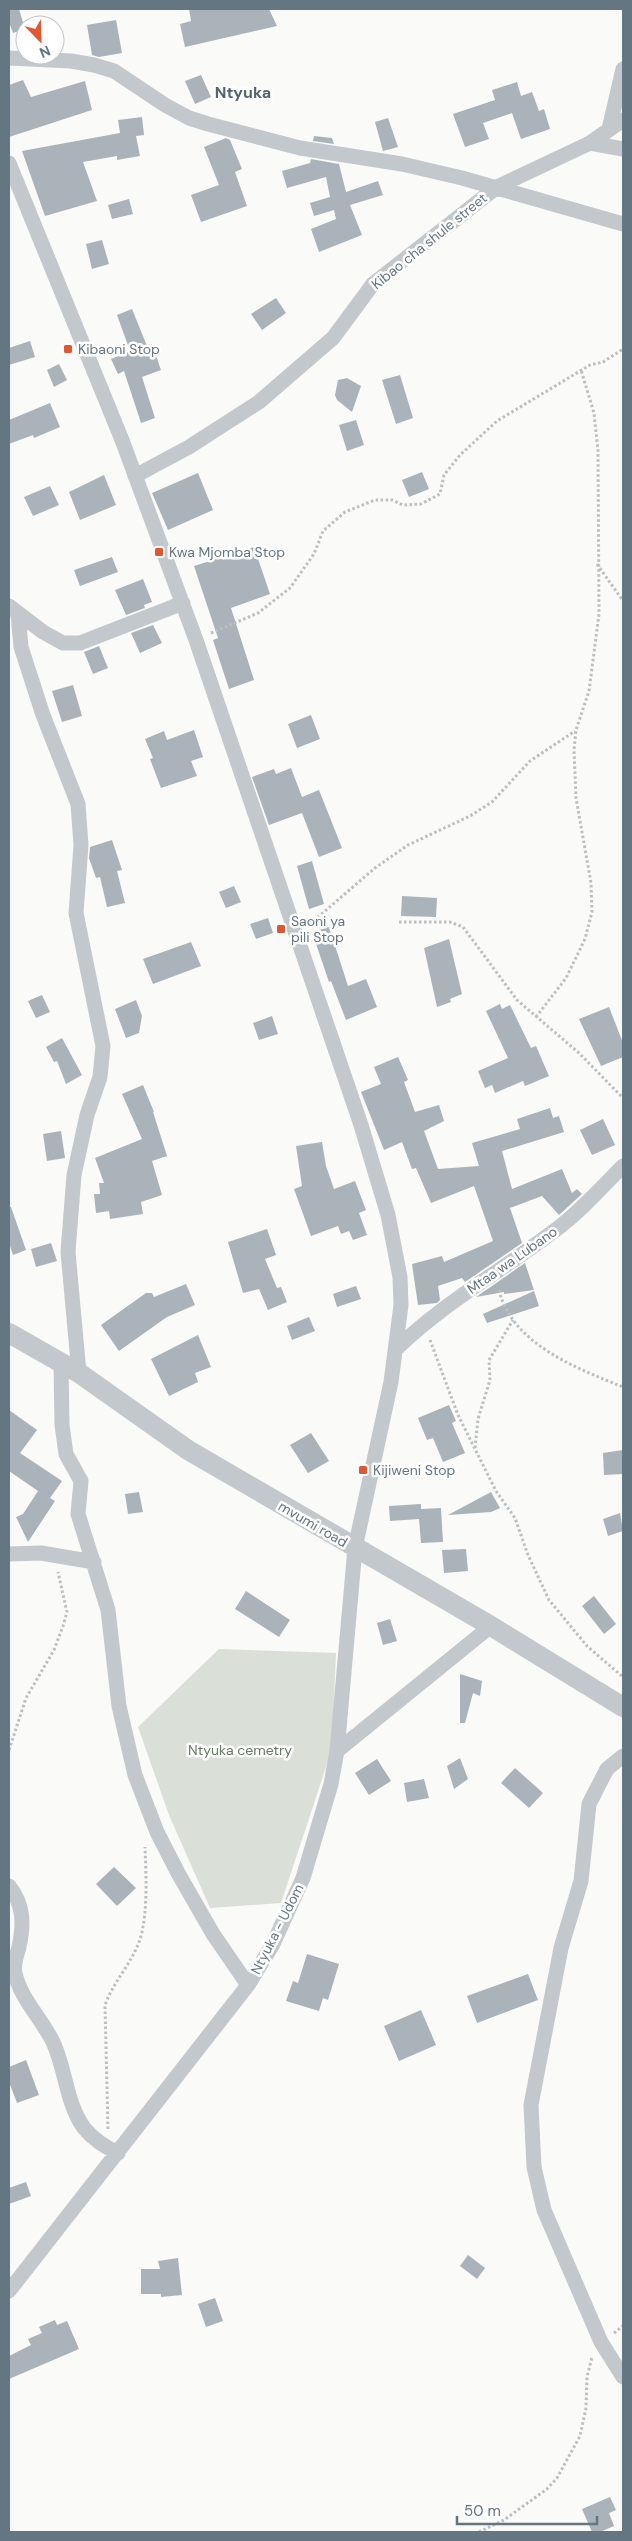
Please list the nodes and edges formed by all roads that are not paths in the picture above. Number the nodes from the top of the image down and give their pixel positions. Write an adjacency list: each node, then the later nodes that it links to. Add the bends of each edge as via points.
1 (9, 58): 8 (street, via 94,64 114,71 164,105 208,124 300,148 402,164)
2 (623, 69): 4 (street)
3 (623, 120): 4 (street, Kibao cha shule street)
4 (609, 129): 5 (street, Kibao cha shule street)
5 (590, 143): 6 (street); 8 (street, Kibao cha shule street)
6 (623, 149)
7 (9, 163): 10 (street, Ntyuka - Udom)
8 (497, 187): 9 (street); 10 (street, Kibao cha shule street, via 373,284 333,338 259,402 189,447)
9 (623, 224)
10 (135, 476): 11 (street, Ntyuka - Udom)
11 (183, 603): 12 (street, via 80,643 64,643); 15 (street, Ntyuka - Udom, via 341,1066 388,1215 400,1277 401,1305)
12 (14, 610): 16 (street, via 21,647 43,715 78,804 81,845 76,913 103,1046 100,1077 87,1115 74,1175 68,1252)
13 (623, 1166): 15 (street, Mtaa wa Lubano, via 557,1229 422,1324)
14 (9, 1333): 16 (street, mvumi road)
15 (396, 1349): 17 (street, Ntyuka - Udom)
16 (70, 1369): 17 (street, mvumi road, via 188,1450); 19 (street, via 62,1425 66,1454 81,1481 78,1514)
17 (355, 1548): 20 (street, mvumi road); 22 (street, Ntyuka - Udom)
18 (9, 1554): 19 (street, via 41,1554)
19 (94, 1562): 25 (street, via 108,1610 122,1722 142,1796 189,1894)
20 (491, 1626): 21 (street, mvumi road); 22 (street)
21 (623, 1705)
22 (337, 1751): 25 (street, Ntyuka - Udom, via 324,1812 303,1878 273,1944)
23 (623, 1756): 28 (street, via 607,1770 589,1804 581,1881 560,1948 530,2106 534,2167 544,2210 601,2342)
24 (9, 1886): 26 (street, via 19,1902 23,1922 15,1961 17,1980 54,2044 84,2128)
25 (248, 1985): 26 (street, Ntyuka - Udom)
26 (111, 2149): 27 (street, Ntyuka - Udom)
27 (9, 2291)
28 (623, 2377)

